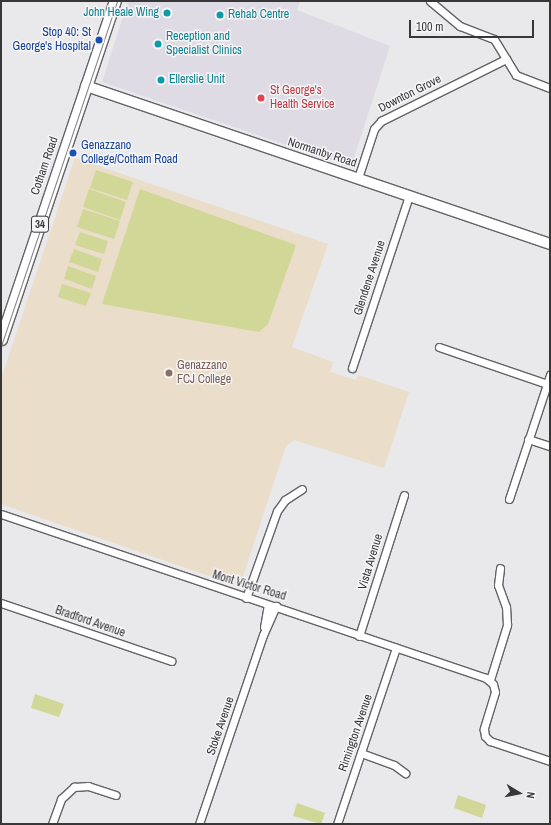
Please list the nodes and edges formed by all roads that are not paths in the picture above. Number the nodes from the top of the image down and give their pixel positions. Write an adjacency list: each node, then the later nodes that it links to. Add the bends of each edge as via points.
1 (115, 1): 4 (main road, Cotham Road / 34)
2 (430, 1): 3 (street, via 460,26 494,39)
3 (506, 58): 5 (street, via 516,75); 6 (street, Downton Grove, via 381,120 374,129)
4 (86, 86): 6 (street, Normanby Road); 9 (main road, Cotham Road / 34)
5 (550, 88)
6 (358, 178): 7 (street, Normanby Road)
7 (409, 196): 8 (street, Normanby Road); 11 (street, Glendene Avenue)
8 (550, 244)
9 (1, 339)
10 (439, 347): 13 (street)
11 (352, 368)
12 (550, 375): 13 (street)
13 (547, 384): 14 (street)
14 (528, 439): 15 (street); 18 (street)
15 (550, 446)
16 (302, 489): 21 (street, via 285,500 277,510)
17 (404, 495): 26 (street, Vista Avenue)
18 (509, 499)
19 (1, 514): 21 (street, Mont Victor Road)
20 (500, 568): 29 (street, via 498,585 506,607 507,625)
21 (246, 598): 23 (street, Mont Victor Road)
22 (1, 603): 28 (street, Bradford Avenue)
23 (268, 605): 24 (street, Mont Victor Road); 25 (street, Stoke Avenue)
24 (276, 606): 25 (street, Stoke Avenue); 26 (street, Mont Victor Road)
25 (263, 635): 35 (street, Stoke Avenue)
26 (359, 636): 27 (street, Mont Victor Road)
27 (396, 648): 29 (street, Mont Victor Road); 30 (street, Rimington Avenue)
28 (171, 661)
29 (490, 680): 31 (street, via 495,688 495,696 484,729 485,736)
30 (361, 753): 32 (street, via 394,765); 36 (street, Rimington Avenue)
31 (550, 761)
32 (405, 773)
33 (116, 795): 34 (street, via 88,786 74,787 61,799)
34 (52, 824)
35 (199, 824)
36 (337, 824)

